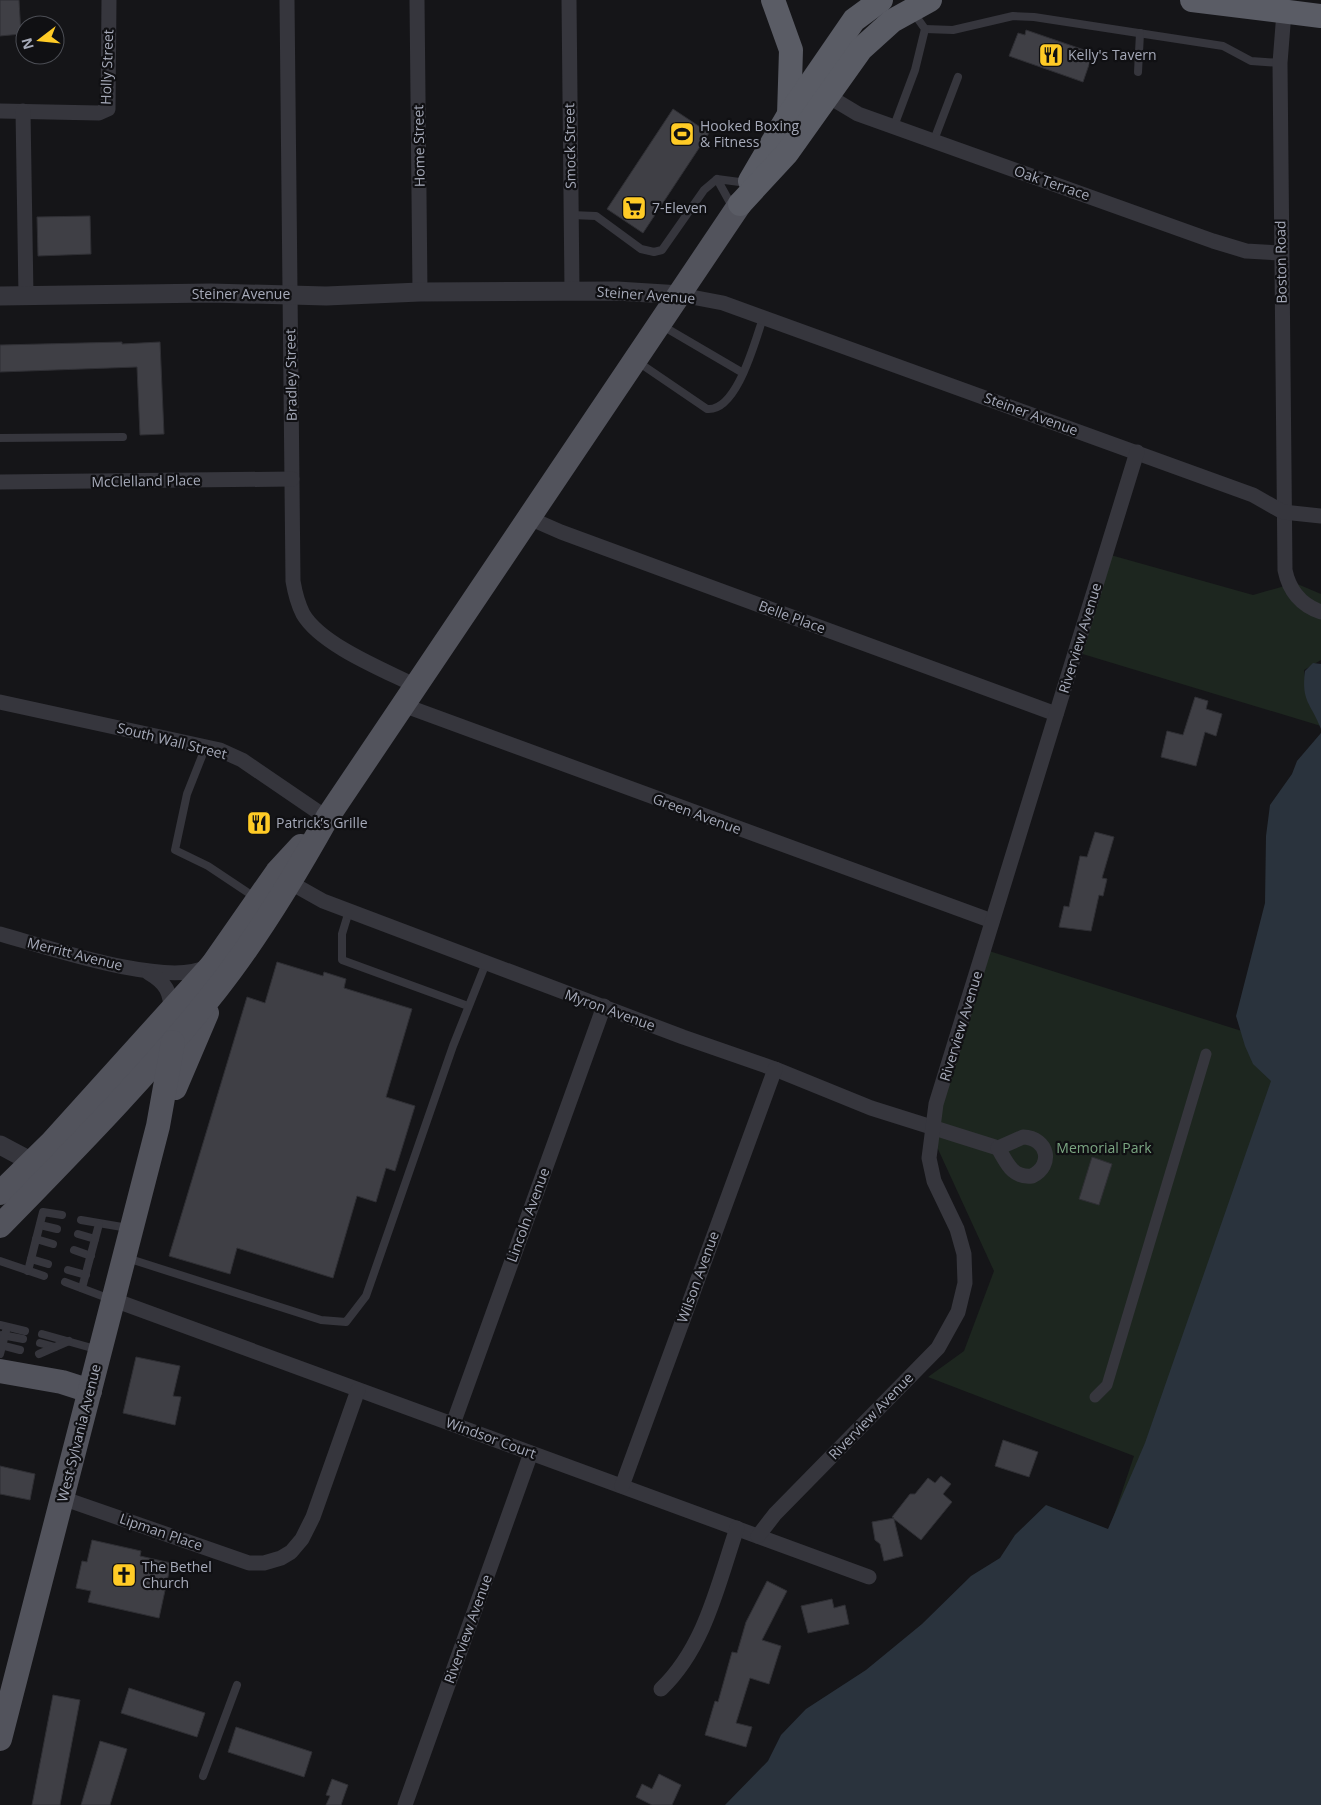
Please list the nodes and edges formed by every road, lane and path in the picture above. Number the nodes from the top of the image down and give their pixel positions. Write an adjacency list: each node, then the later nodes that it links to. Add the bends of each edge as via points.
1 (109, 0): 19 (street, Holly Street, via 108,109 99,113)
2 (287, 0): 29 (street, Bradley Street)
3 (417, 0): 28 (street, Home Street)
4 (569, 0): 25 (street, Smock Street)
5 (773, 0): 20 (highway, via 791,50)
6 (881, 0): 9 (highway)
7 (1192, 0): 10 (highway)
8 (921, 4): 12 (lane); 17 (highway, via 892,21 861,49)
9 (859, 10): 20 (highway)
10 (1284, 12): 11 (highway); 14 (street, Boston Road)
11 (1321, 16)
12 (925, 29): 13 (lane, via 953,30 1013,16); 21 (lane, via 915,70)
13 (1140, 33): 14 (lane, via 1223,46 1251,62); 15 (lane)
14 (1280, 64): 26 (street, Boston Road)
15 (1138, 72)
16 (958, 77): 22 (lane)
17 (828, 96): 21 (street, Oak Terrace, via 858,114); 24 (highway, via 787,153)
18 (0, 111): 19 (street)
19 (23, 111): 32 (street)
20 (788, 116): 24 (highway)
21 (894, 126): 22 (street, Oak Terrace)
22 (934, 140): 26 (street, Oak Terrace, via 1213,241 1246,251)
23 (717, 179): 24 (lane); 24 (lane); 25 (lane, via 704,190 662,250 654,252 640,249 596,216)
24 (741, 200): 30 (main road)
25 (571, 215): 27 (street, Smock Street)
26 (1280, 253): 42 (street, Boston Road)
27 (572, 291): 28 (street, Steiner Avenue); 30 (street, Steiner Avenue)
28 (420, 292): 29 (street, Steiner Avenue)
29 (290, 294): 32 (street, Steiner Avenue); 40 (street, Bradley Street)
30 (681, 295): 33 (street, Steiner Avenue, via 723,303); 34 (main road)
31 (0, 296): 32 (street, Steiner Avenue)
32 (26, 296)
33 (763, 318): 36 (lane); 39 (street, Steiner Avenue)
34 (661, 325): 35 (main road); 36 (lane)
35 (636, 360): 36 (lane, via 707,410 722,405 739,384); 44 (main road)
36 (743, 373)
37 (123, 436): 38 (lane)
38 (0, 438)
39 (1137, 452): 42 (street, Steiner Avenue, via 1253,495); 48 (street, Riverview Avenue)
40 (292, 478): 41 (street, McClelland Place); 46 (street, Bradley Street, via 293,581 303,614 318,630)
41 (0, 482)
42 (1283, 512): 43 (street, Steiner Avenue); 45 (street, Boston Road, via 1287,582 1299,598)
43 (1321, 516)
44 (529, 518): 46 (main road); 48 (street, Belle Place)
45 (1321, 612)
46 (409, 696): 50 (main road); 54 (street, Green Avenue)
47 (0, 702): 49 (street, South Wall Street)
48 (1056, 714): 54 (street, Riverview Avenue)
49 (206, 746): 50 (street, South Wall Street, via 242,760); 52 (lane, via 187,794 175,850 208,866)
50 (327, 818): 51 (main road); 52 (main road, via 277,872)
51 (291, 883): 53 (street, Myron Avenue); 59 (main road)
52 (258, 900): 57 (main road)
53 (349, 911): 56 (street, Myron Avenue); 60 (lane, via 342,934 342,960)
54 (992, 922): 67 (street, Riverview Avenue, via 936,1104)
55 (0, 934): 58 (street, Merritt Avenue)
56 (486, 963): 60 (lane); 61 (street, Myron Avenue)
57 (212, 965): 58 (street, Merritt Avenue, via 190,974); 62 (main road); 63 (main road, West Sylvania Avenue, via 182,1015)
58 (149, 973): 62 (street, Merritt Avenue, via 162,981 169,991)
59 (217, 989): 63 (main road); 66 (main road, West Sylvania Avenue)
60 (468, 1006): 86 (lane, via 366,1296 346,1322 321,1320)
61 (604, 1006): 65 (street, Myron Avenue, via 729,1054); 114 (street, Lincoln Avenue)
62 (171, 1012): 70 (main road)
63 (174, 1041): 66 (main road, West Sylvania Avenue); 72 (main road)
64 (1206, 1054): 113 (street, via 1107,1385)
65 (775, 1068): 67 (street, Myron Avenue, via 871,1108); 116 (street, Wilson Avenue)
66 (158, 1126): 78 (main road, West Sylvania Avenue)
67 (932, 1129): 69 (street, Myron Avenue); 119 (street, Riverview Avenue, via 929,1158 934,1181 957,1229 964,1254 965,1283 958,1312 938,1348 775,1514)
68 (0, 1145): 70 (street)
69 (998, 1148)
70 (32, 1162): 71 (main road)
71 (0, 1193)
72 (37, 1204): 73 (lane); 76 (lane); 77 (main road)
73 (62, 1215)
74 (81, 1220): 75 (lane)
75 (99, 1224): 78 (lane); 82 (lane)
76 (40, 1225): 79 (lane); 81 (lane)
77 (0, 1226)
78 (132, 1228): 86 (main road, West Sylvania Avenue)
79 (57, 1229)
80 (78, 1234): 82 (lane)
81 (36, 1239): 83 (lane); 87 (lane)
82 (95, 1239): 85 (lane)
83 (53, 1244)
84 (74, 1250): 85 (lane)
85 (91, 1256): 92 (lane)
86 (125, 1257): 96 (main road, West Sylvania Avenue)
87 (31, 1259): 89 (lane); 91 (lane)
88 (0, 1262): 91 (lane)
89 (48, 1264)
90 (68, 1270): 92 (lane)
91 (28, 1271): 93 (lane)
92 (86, 1275): 95 (lane)
93 (44, 1276)
94 (65, 1282): 95 (lane)
95 (82, 1288): 96 (lane)
96 (114, 1300): 107 (main road, West Sylvania Avenue); 111 (street, Windsor Court)
97 (4, 1326): 98 (lane); 100 (lane)
98 (25, 1330)
99 (42, 1334): 102 (lane)
100 (2, 1335): 101 (lane); 104 (lane)
101 (23, 1340)
102 (68, 1341): 105 (lane); 107 (lane)
103 (40, 1343): 105 (lane)
104 (1, 1345): 106 (lane); 108 (lane)
105 (56, 1347): 109 (lane)
106 (20, 1350)
107 (101, 1350): 112 (main road, West Sylvania Avenue)
108 (0, 1354)
109 (39, 1354)
110 (0, 1370): 112 (main road)
111 (358, 1390): 114 (street, Windsor Court); 117 (street, Lipman Place, via 308,1529 291,1552 281,1558 249,1563)
112 (90, 1391): 117 (main road, West Sylvania Avenue)
113 (1095, 1397)
114 (453, 1424): 115 (street, Windsor Court)
115 (531, 1453): 116 (street, Windsor Court); 126 (street, Riverview Avenue)
116 (622, 1486): 118 (street, Windsor Court)
117 (62, 1498): 121 (main road, West Sylvania Avenue)
118 (737, 1528): 119 (street, Windsor Court); 123 (street, via 703,1628 678,1672)
119 (758, 1536): 120 (street, Windsor Court)
120 (869, 1576)
121 (7, 1682): 124 (main road, West Sylvania Avenue)
122 (237, 1685): 125 (lane)
123 (661, 1689)
124 (0, 1739)
125 (203, 1776)
126 (405, 1805)

